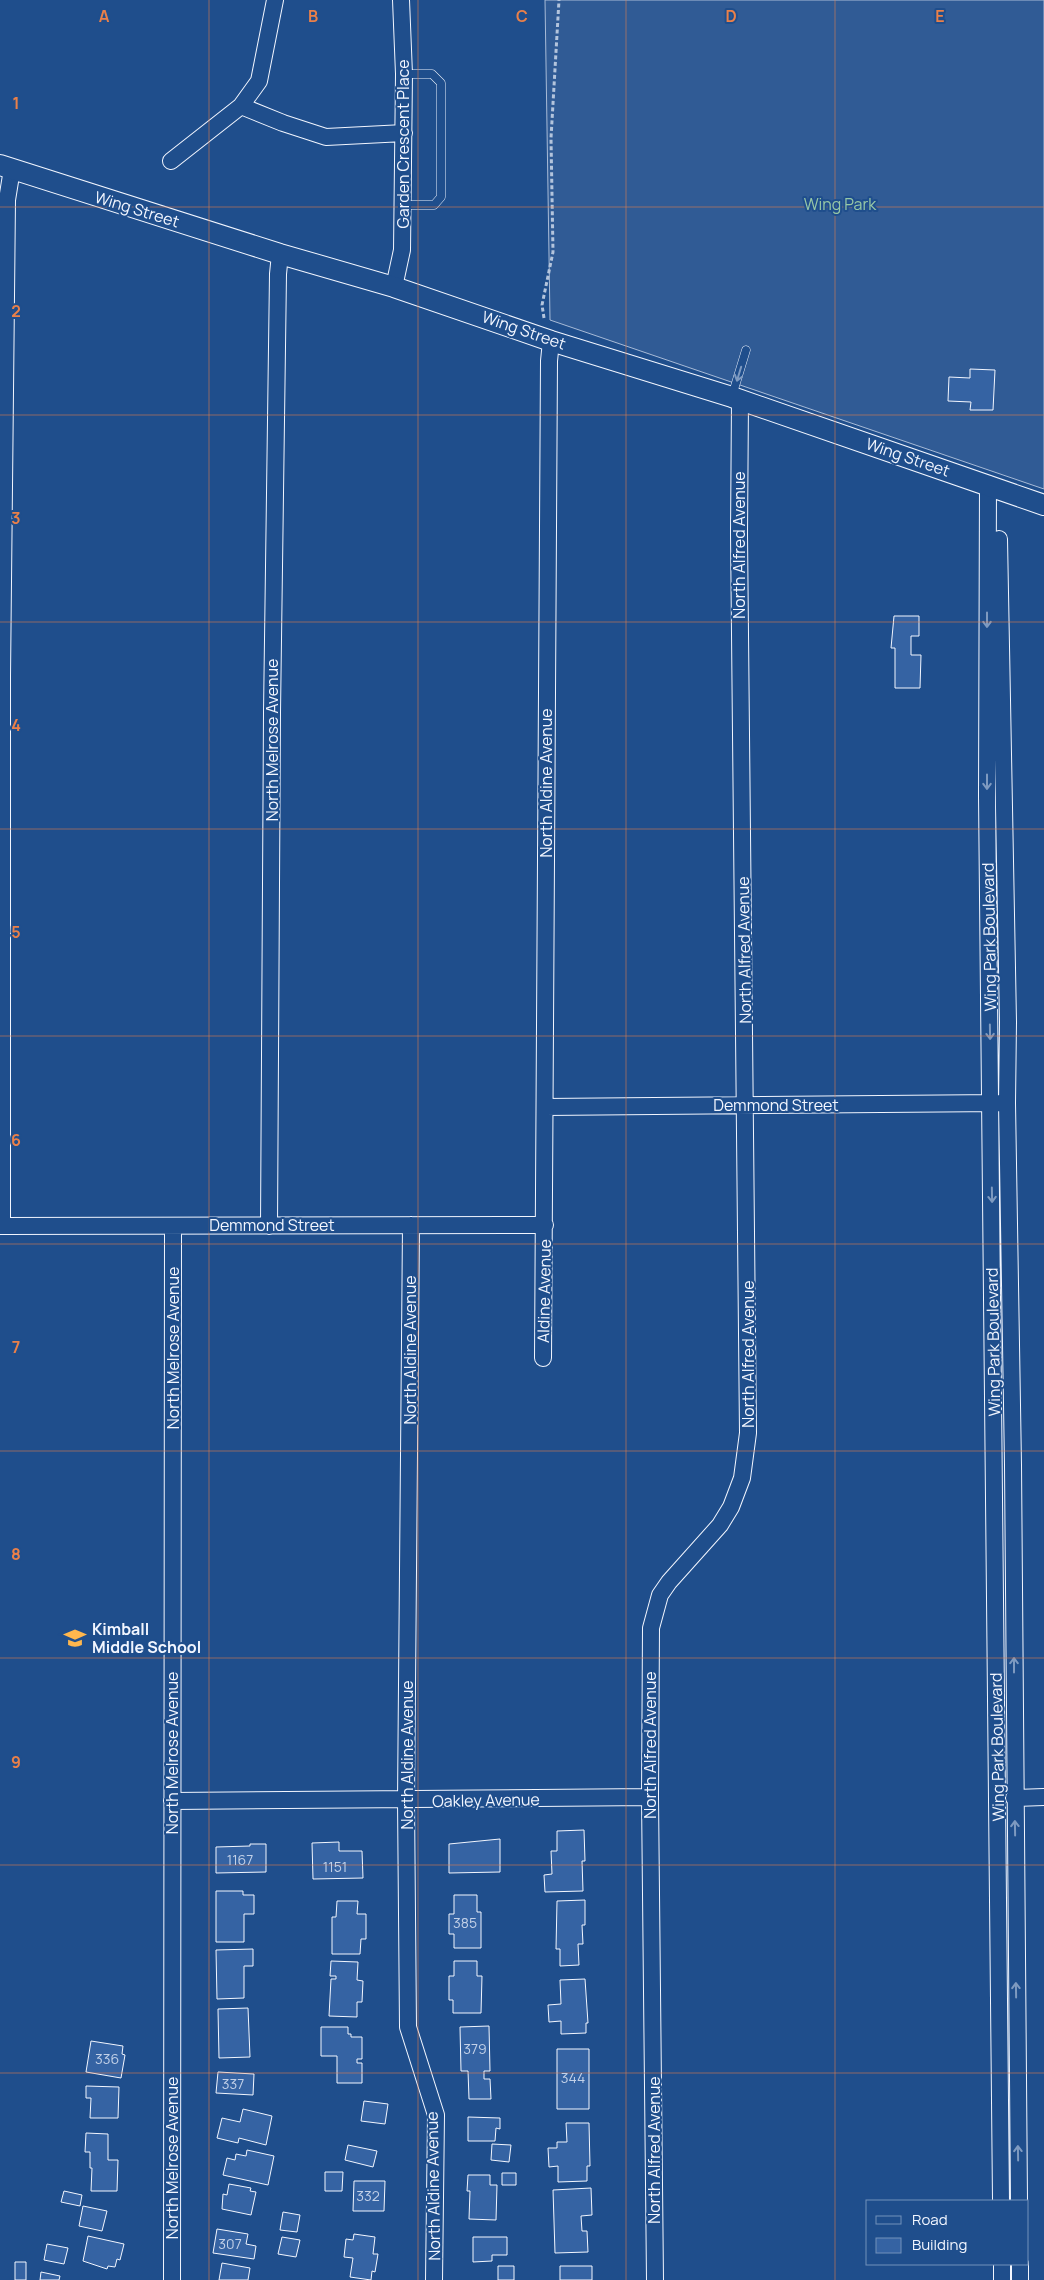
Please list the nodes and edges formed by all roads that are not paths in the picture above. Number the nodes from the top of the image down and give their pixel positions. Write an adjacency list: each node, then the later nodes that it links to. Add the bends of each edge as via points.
1 (275, 0): 4 (street, via 259,81)
2 (401, 0): 3 (street, Garden Crescent Place)
3 (404, 74): 5 (street, Garden Crescent Place); 8 (lane, via 432,74 440,83 441,197 434,205)
4 (241, 106): 5 (street, via 326,137); 6 (street)
5 (404, 133): 8 (street, Garden Crescent Place)
6 (171, 161)
7 (6, 167): 9 (street, Wing Street); 21 (street)
8 (403, 205): 10 (street, Garden Crescent Place, via 402,250)
9 (280, 254): 10 (street, Wing Street); 23 (street, North Melrose Avenue, via 272,713)
10 (394, 287): 11 (street, Wing Street)
11 (551, 340): 13 (street, Wing Street); 18 (street, North Aldine Avenue)
12 (746, 350): 13 (lane, one-way to 13)
13 (736, 398): 14 (street, Wing Street); 17 (street, North Alfred Avenue)
14 (993, 486): 15 (street, Wing Street); 16 (street, Wing Park Boulevard, via 1008,1022)
15 (1044, 505)
16 (999, 1103): 17 (street, Demmond Street); 27 (street, Wing Park Boulevard, one-way to 16, via 1014,1563); 30 (street, Wing Park Boulevard, one-way to 30)
17 (745, 1105): 18 (street, Demmond Street); 25 (street, North Alfred Avenue, via 748,1258 746,1456 731,1507 720,1525 669,1582 655,1608 650,1653)
18 (545, 1107): 20 (street, North Aldine Avenue)
19 (411, 1225): 20 (street, Demmond Street); 23 (street, Demmond Street); 29 (street, North Aldine Avenue)
20 (544, 1225): 24 (street, Aldine Avenue)
21 (1, 1226): 22 (street, Demmond Street)
22 (173, 1226): 23 (street, Demmond Street); 28 (street, North Melrose Avenue)
23 (269, 1226)
24 (543, 1358)
25 (650, 1797): 29 (street, Oakley Avenue); 36 (street, North Alfred Avenue)
26 (1044, 1797): 27 (street)
27 (1014, 1798): 31 (street, Wing Park Boulevard, one-way to 27)
28 (172, 1801): 29 (street, Oakley Avenue); 34 (street, North Melrose Avenue)
29 (406, 1801): 35 (street, North Aldine Avenue, via 408,2027 436,2115)
30 (1001, 2200)
31 (1019, 2200)
32 (1002, 2265): 37 (street)
33 (1020, 2265): 38 (street)
34 (172, 2280)
35 (434, 2280)
36 (655, 2280)
37 (1002, 2280)
38 (1020, 2280)

